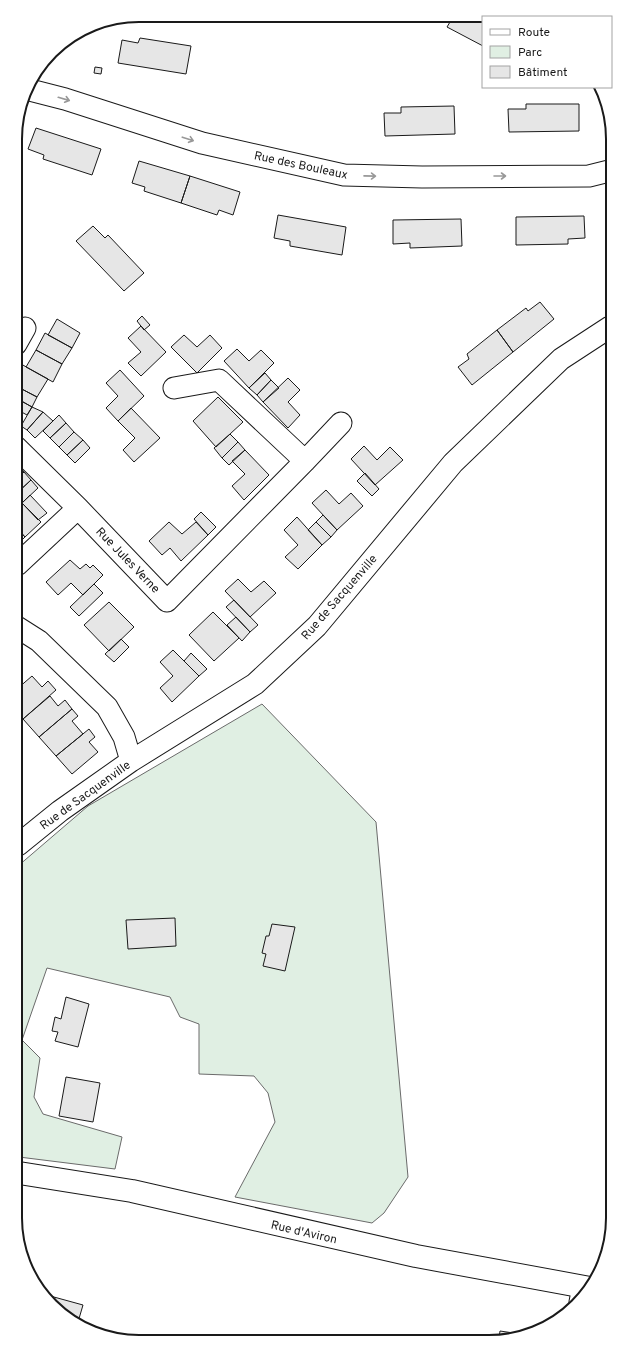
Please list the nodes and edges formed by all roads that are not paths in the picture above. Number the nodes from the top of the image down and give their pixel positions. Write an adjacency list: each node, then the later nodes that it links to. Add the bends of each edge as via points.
1 (33, 91): 2 (street, Rue des Bouleaux, one-way to 2, via 202,143 344,175 589,176)
2 (606, 172)
3 (606, 330): 11 (street, Rue de Sacquenville, via 561,359 453,463 317,626 255,684)
4 (174, 388): 7 (street, via 219,380)
5 (341, 423): 7 (street, Rue Jules Verne)
6 (22, 453): 8 (street)
7 (305, 461): 8 (street, Rue Jules Verne, via 167,601)
8 (78, 508): 9 (street)
9 (22, 560)
10 (22, 630): 11 (street, via 39,641 107,707 124,738)
11 (131, 761): 12 (street, Rue de Sacquenville, via 60,811)
12 (22, 842)
13 (22, 1173): 14 (street, Rue d'Aviron, via 132,1192)
14 (580, 1291)

